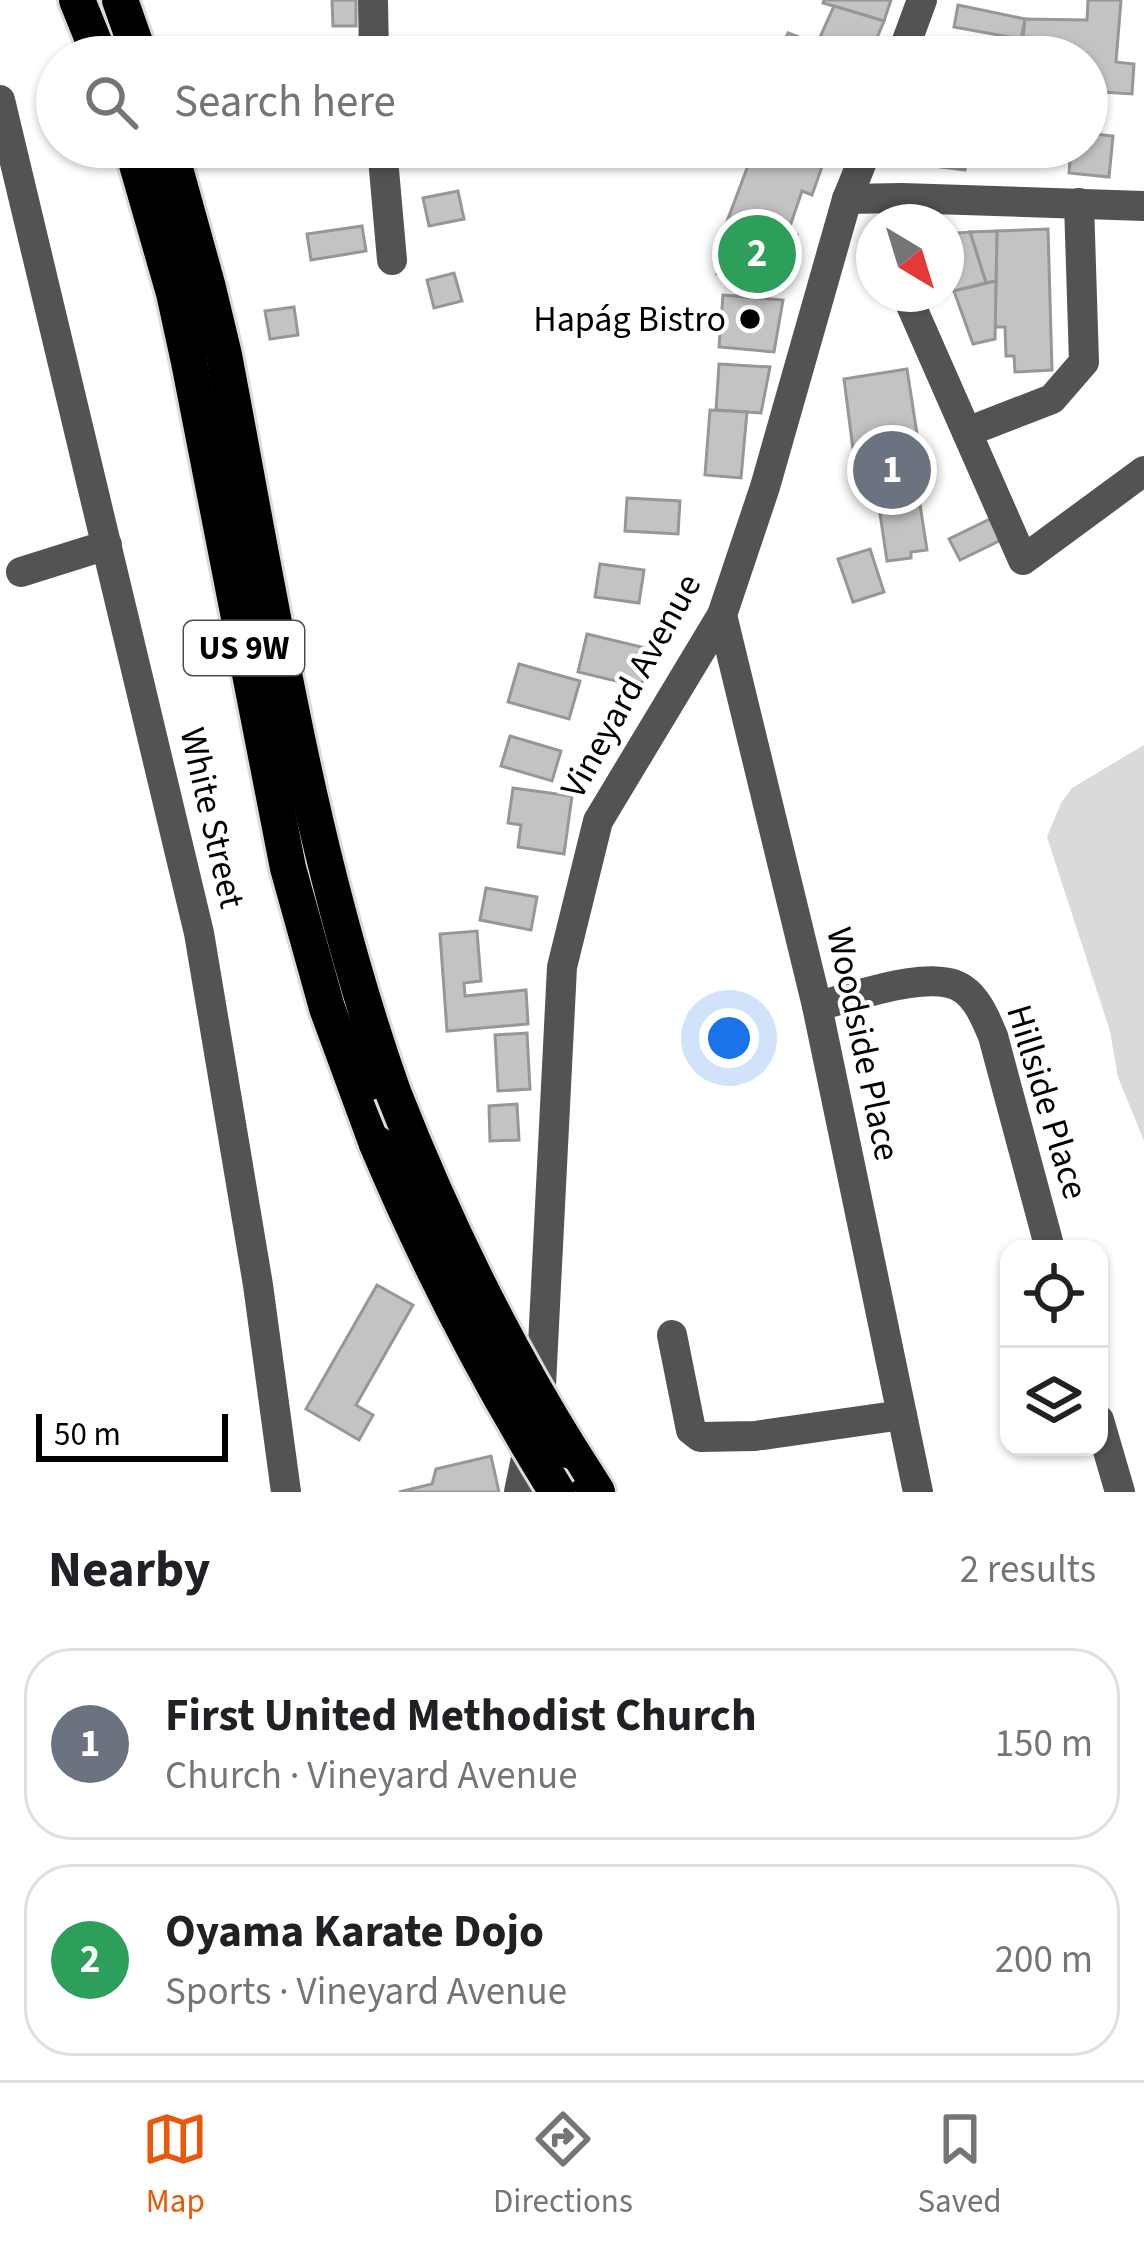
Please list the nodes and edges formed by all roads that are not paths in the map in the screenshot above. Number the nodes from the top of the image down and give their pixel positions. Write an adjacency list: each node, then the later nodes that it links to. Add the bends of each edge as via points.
1 (77, 0): 5 (highway)
2 (120, 0): 6 (highway)
3 (373, 0): 7 (street)
4 (922, 0): 8 (street)
5 (92, 36)
6 (133, 36)
7 (374, 36)
8 (909, 36)
9 (0, 100): 23 (street, White Street)
10 (138, 168): 33 (highway, US 9W, bridge, via 174,293 289,868 327,1008 421,1245)
11 (175, 168): 34 (highway, US 9W, bridge, via 224,355 322,859 361,998 460,1250)
12 (384, 168): 19 (street)
13 (866, 168): 15 (street, Vineyard Avenue)
14 (1079, 203): 16 (street); 17 (street); 21 (street, via 1084,362 1052,399)
15 (862, 204)
16 (964, 205)
17 (1144, 206)
18 (856, 224): 25 (street, Vineyard Avenue)
19 (392, 260)
20 (915, 312): 21 (street)
21 (967, 432): 22 (street, via 1023,560)
22 (1144, 472)
23 (107, 545): 24 (street); 31 (street, White Street, via 199,933)
24 (21, 572)
25 (722, 614): 26 (street, Woodside Place); 32 (street, Vineyard Avenue, via 598,821 562,967 541,1385)
26 (817, 1006): 27 (street, Hillside Place, via 911,983 963,988 994,1036); 29 (street, Woodside Place)
27 (1048, 1240)
28 (672, 1334): 29 (street, via 700,1437)
29 (902, 1415): 35 (street, Woodside Place)
30 (1108, 1451): 36 (street)
31 (286, 1492)
32 (519, 1492)
33 (557, 1492)
34 (597, 1492)
35 (918, 1492)
36 (1120, 1492)

